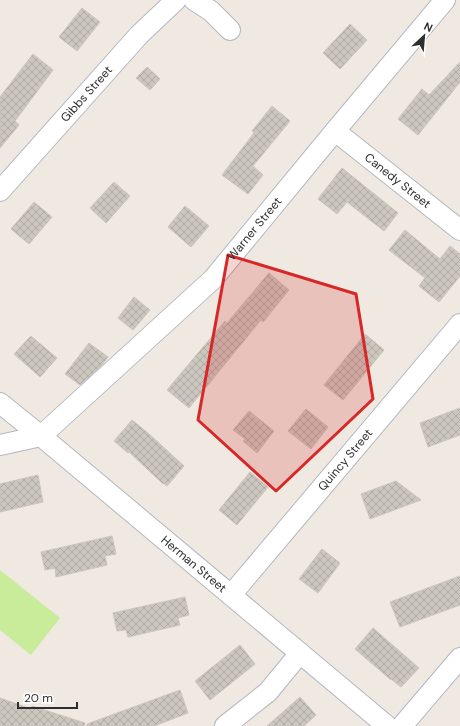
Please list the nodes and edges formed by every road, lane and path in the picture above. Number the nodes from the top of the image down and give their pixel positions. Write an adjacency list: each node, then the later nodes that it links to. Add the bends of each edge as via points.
1 (176, 0): 6 (street, Gibbs Street, via 139,35)
2 (194, 0): 4 (street, via 211,11)
3 (445, 0): 5 (street, Warner Street)
4 (230, 30)
5 (335, 131): 7 (street, Canedy Street); 10 (street, Warner Street, via 213,279)
6 (0, 191)
7 (460, 230)
8 (460, 324): 12 (street, Quincy Street)
9 (0, 403): 10 (street, Herman Street)
10 (41, 436): 11 (street); 12 (street, Herman Street)
11 (0, 445)
12 (231, 595): 13 (street, Herman Street)
13 (300, 653): 15 (street, via 268,692); 16 (street, Herman Street)
14 (460, 658): 17 (street)
15 (225, 726)
16 (387, 726)
17 (402, 726)

